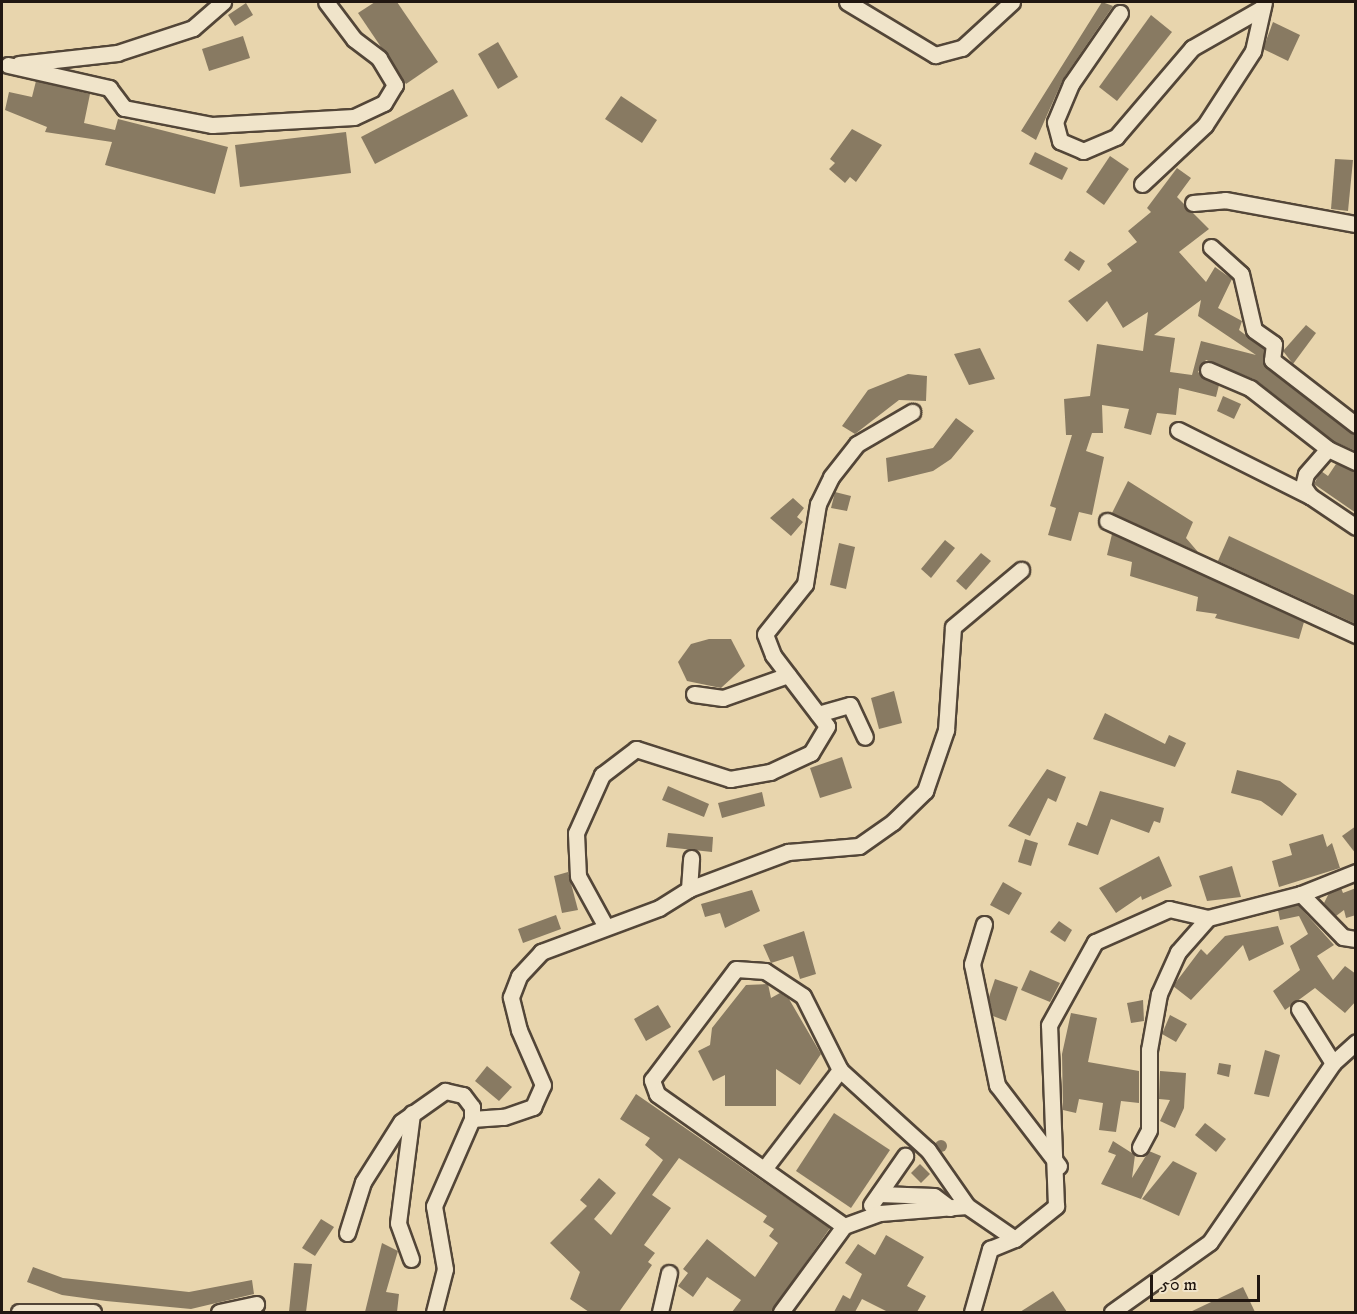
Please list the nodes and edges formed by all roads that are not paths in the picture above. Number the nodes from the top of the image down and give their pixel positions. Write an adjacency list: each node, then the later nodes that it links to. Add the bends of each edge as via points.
1 (223, 2): 7 (street, via 193,28 117,53)
2 (326, 2): 7 (street, via 354,39 379,58 395,85 384,103 354,117 212,125 124,108 108,88)
3 (847, 2): 4 (street, via 935,55 962,48)
4 (1012, 2)
5 (1263, 5): 6 (street, via 1192,48 1116,137 1083,151 1060,141 1055,123 1071,84); 8 (street, via 1253,51 1205,125)
6 (1120, 13)
7 (5, 64)
8 (1143, 184)
9 (1193, 203): 10 (street, via 1225,200)
10 (1356, 224)
11 (1211, 247): 14 (street, via 1241,274 1254,330 1274,344 1272,360)
12 (1208, 370): 16 (street, via 1250,388)
13 (912, 412): 23 (street, via 857,444 818,504 805,584 765,634)
14 (1356, 425)
15 (1178, 430): 18 (street)
16 (1328, 449): 17 (street); 18 (street, via 1306,474 1303,486)
17 (1356, 462)
18 (1310, 496): 20 (street)
19 (1107, 521): 22 (street)
20 (1356, 527)
21 (1021, 570): 29 (street, via 953,627 946,730 925,791 859,846 788,852)
22 (1356, 635)
23 (788, 675): 24 (street, via 723,698); 25 (street)
24 (694, 694)
25 (818, 714): 26 (street, via 850,705); 33 (street, via 827,726 811,753 770,772 730,779 636,749 602,775 576,833 578,876)
26 (865, 737)
27 (691, 858): 29 (street)
28 (1356, 872): 30 (street)
29 (689, 889): 33 (street, via 659,908)
30 (1301, 894): 31 (street); 34 (street, via 1329,926)
31 (1208, 918): 41 (street, via 1178,952 1159,994 1149,1050 1149,1130); 43 (street, via 1169,909 1095,942 1049,1025)
32 (984, 924): 43 (street, via 972,964 997,1085)
33 (606, 927): 40 (street, via 542,951 519,976 512,997 519,1030 543,1085 533,1107 504,1117)
34 (1356, 939)
35 (1299, 1009): 37 (street)
36 (1356, 1042): 37 (street)
37 (1333, 1063): 60 (street, via 1210,1242)
38 (840, 1070): 44 (street); 44 (street, via 803,996 765,971 736,969 652,1080 657,1094); 45 (street, via 928,1150)
39 (412, 1113): 40 (street, via 445,1091 463,1095 472,1107); 48 (street, via 382,1145); 50 (street, via 398,1223)
40 (472, 1119): 56 (street, via 434,1206 445,1269)
41 (1140, 1147)
42 (905, 1156): 46 (street, via 875,1199 933,1196)
43 (1059, 1166): 49 (street, via 1056,1206)
44 (764, 1169): 47 (street)
45 (967, 1206): 46 (street); 49 (street)
46 (950, 1208): 47 (street, via 880,1214)
47 (844, 1226): 58 (street)
48 (347, 1233)
49 (1015, 1239): 59 (street, via 990,1250)
50 (411, 1258)
51 (669, 1273): 57 (street)
52 (256, 1305): 55 (street)
53 (19, 1312): 54 (street)
54 (93, 1312)
55 (219, 1312)
56 (434, 1312)
57 (660, 1312)
58 (781, 1312)
59 (972, 1312)
60 (1112, 1312)

